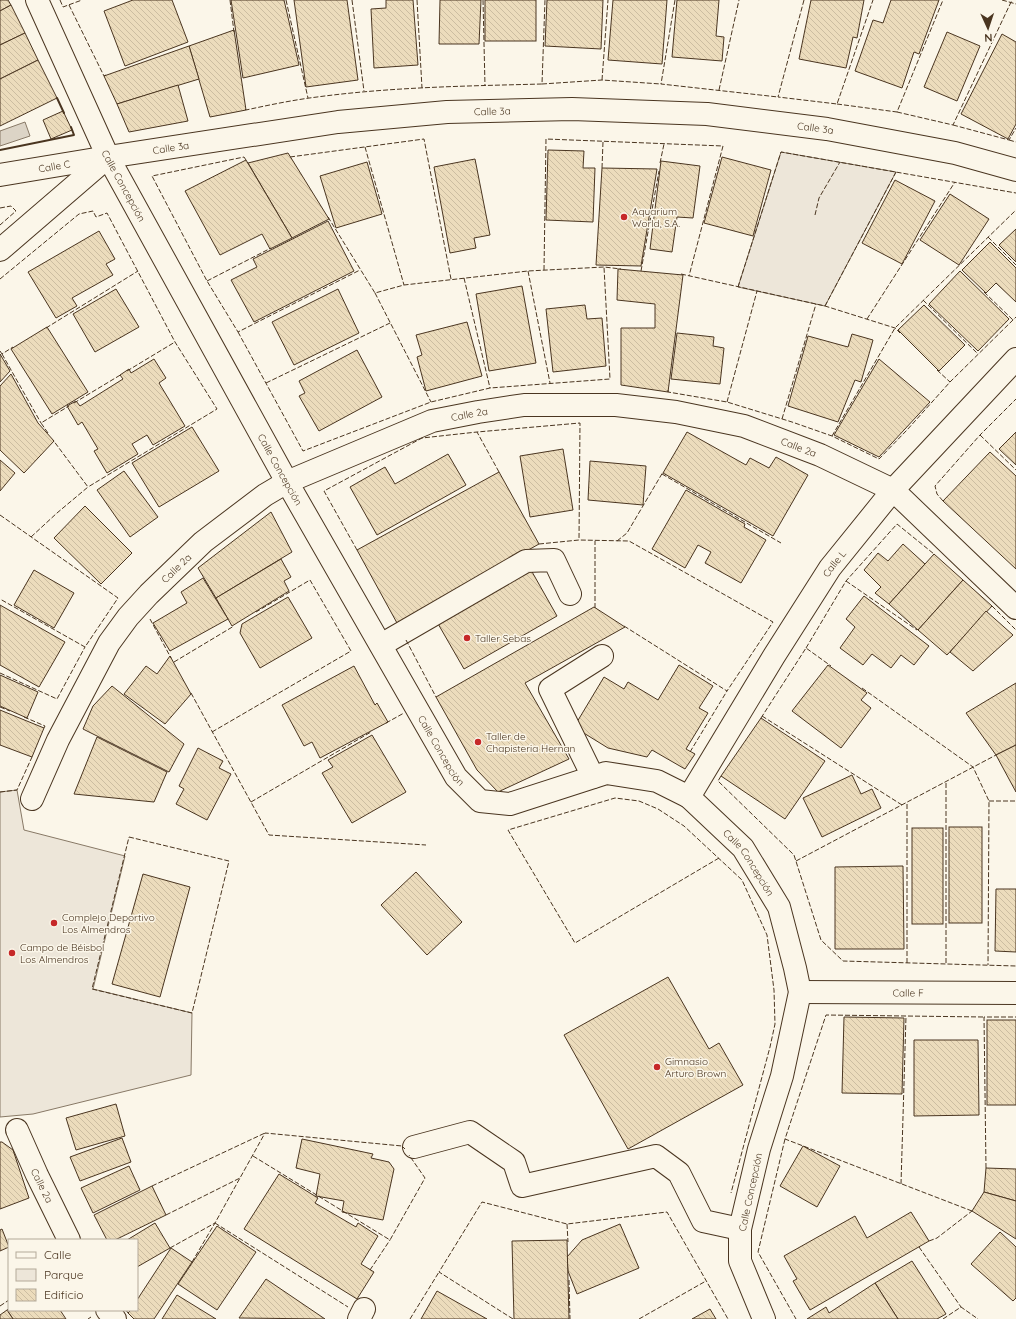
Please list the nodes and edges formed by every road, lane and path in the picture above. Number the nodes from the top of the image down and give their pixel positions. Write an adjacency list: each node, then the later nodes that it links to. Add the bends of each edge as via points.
1 (36, 0): 2 (street, Calle Concepción)
2 (108, 157): 3 (street, Calle 3a, via 338,122 447,112 572,109 707,114 827,130 955,153); 4 (street, Calle C); 5 (street); 7 (street, Calle Concepción)
3 (1016, 170)
4 (0, 175)
5 (0, 250)
6 (1016, 359): 8 (street, Calle L)
7 (287, 482): 8 (street, Calle 2a, via 432,421 524,405 608,405 676,412 744,426 820,455); 11 (street, Calle Concepción); 15 (street, Calle 2a, via 265,495 203,542 128,617 109,643 58,740)
8 (893, 490): 10 (street, Calle 2a); 14 (street, Calle L, via 830,568)
9 (570, 594): 11 (street, via 554,560 526,561)
10 (1016, 608)
11 (381, 645): 13 (street, Calle Concepción, via 456,777 480,802 510,804)
12 (602, 656): 13 (street, via 550,689)
13 (593, 777): 14 (street, Calle Concepción, via 606,773 657,781)
14 (689, 797): 16 (street, Calle Concepción, via 743,848 779,907)
15 (32, 799)
16 (800, 992): 17 (street, Calle F); 20 (street, Calle Concepción, via 782,1076 758,1149)
17 (1016, 993)
18 (17, 1130): 21 (street, Calle 2a)
19 (414, 1147): 20 (street, via 470,1132 514,1162 522,1186 656,1156 679,1173 703,1221)
20 (740, 1229): 24 (street, Calle Concepción, via 740,1261)
21 (69, 1239)
22 (108, 1311): 23 (street)
23 (115, 1319)
24 (764, 1319)

